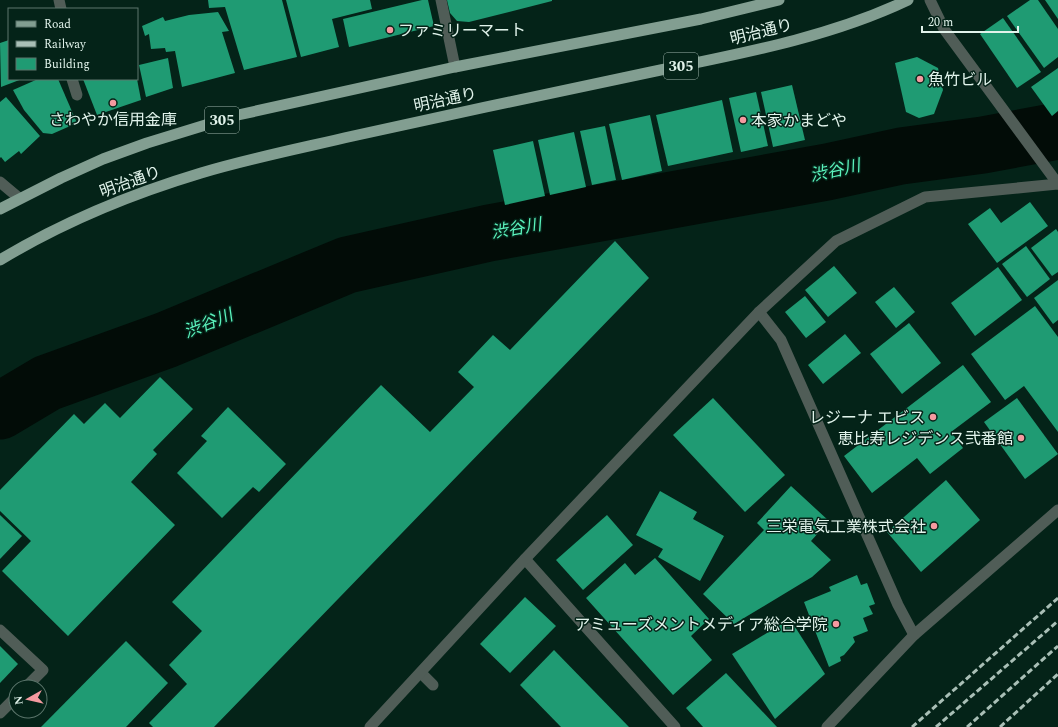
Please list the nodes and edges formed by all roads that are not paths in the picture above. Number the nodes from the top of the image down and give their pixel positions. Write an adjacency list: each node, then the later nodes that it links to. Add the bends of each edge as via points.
1 (441, 0): 5 (street)
2 (779, 0): 5 (main road, 明治通り / 305, via 700,19)
3 (908, 0): 12 (main road, 明治通り / 305, via 881,13 712,60 448,114 201,173 119,201 80,218)
4 (930, 0): 9 (street, via 944,29)
5 (455, 67): 10 (main road, 明治通り / 305, via 238,115 192,128 103,159)
6 (72, 80): 7 (street)
7 (77, 95)
8 (0, 182): 10 (street)
9 (1058, 184): 13 (street, via 925,197 836,241)
10 (19, 198): 11 (main road, 明治通り / 305)
11 (0, 209)
12 (0, 260)
13 (760, 312): 15 (street); 17 (street, via 781,340 898,605)
14 (1058, 510): 17 (street)
15 (525, 559): 18 (street); 24 (street)
16 (0, 630): 19 (street, via 43,670)
17 (914, 635): 25 (street)
18 (421, 673): 20 (street); 23 (street)
19 (34, 679)
20 (433, 685)
21 (8, 705): 22 (street)
22 (0, 713)
23 (370, 727)
24 (675, 727)
25 (827, 727)

